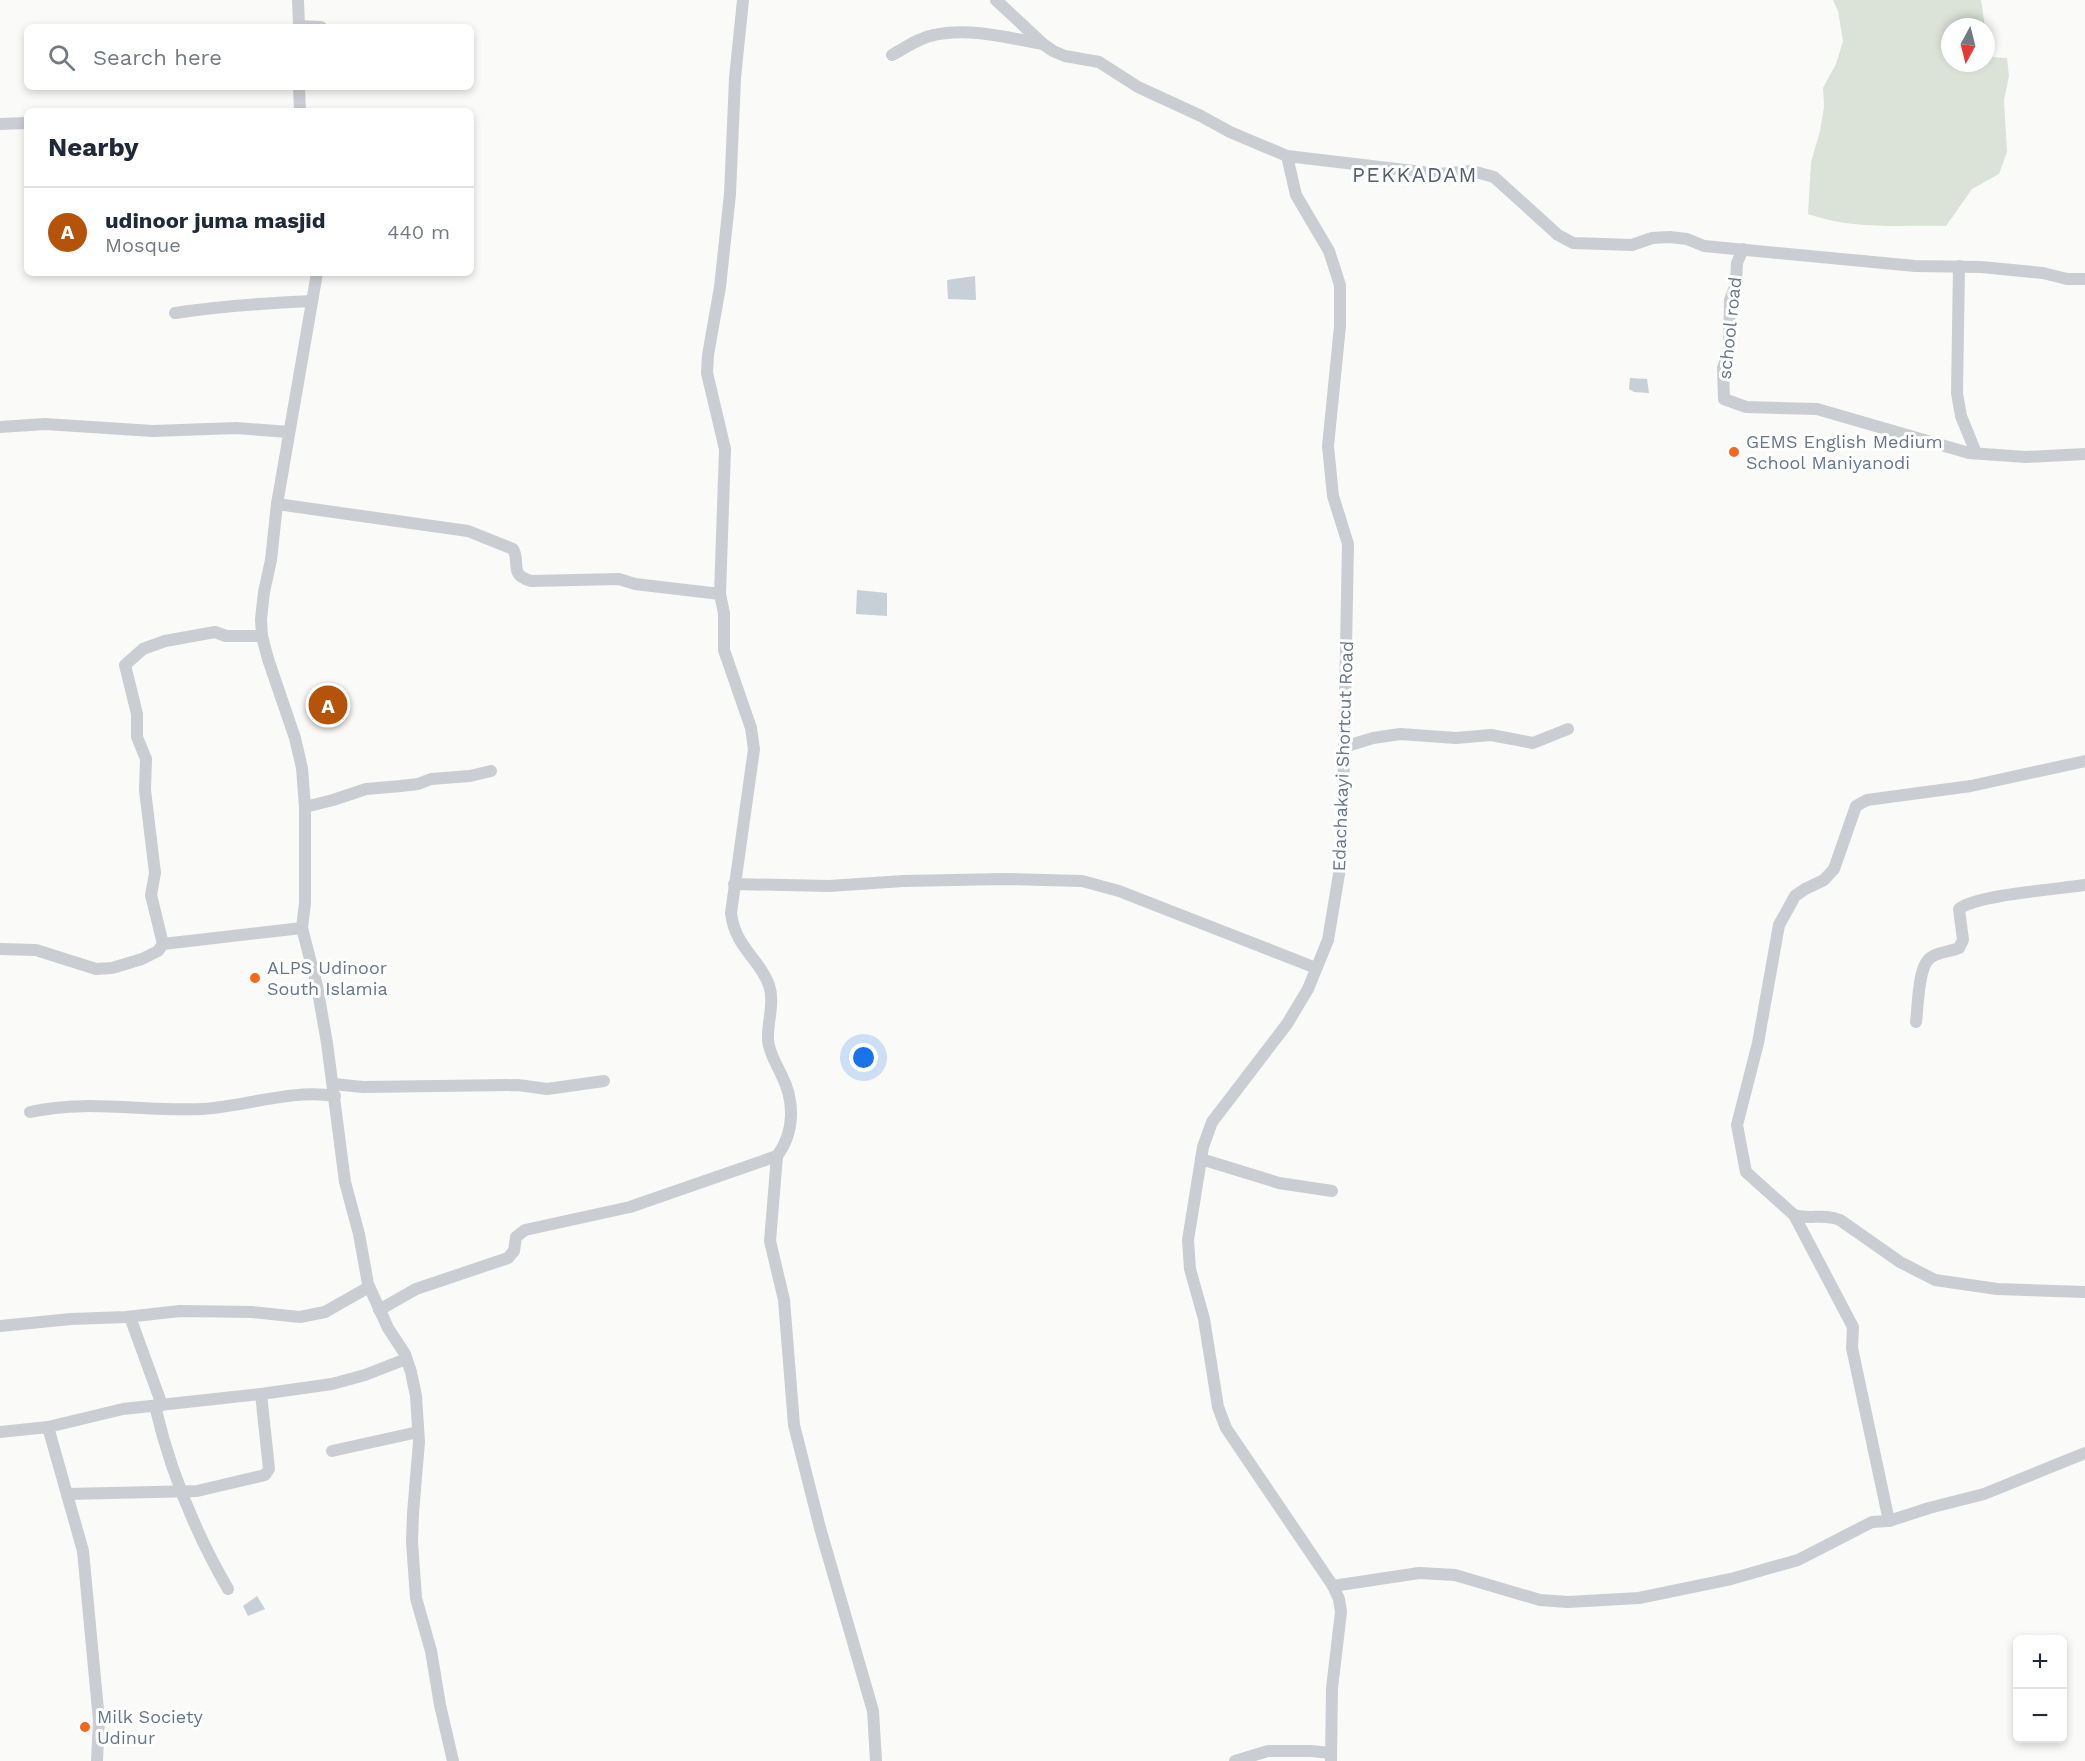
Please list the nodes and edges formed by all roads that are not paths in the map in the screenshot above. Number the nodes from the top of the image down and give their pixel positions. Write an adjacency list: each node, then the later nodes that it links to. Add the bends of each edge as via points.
1 (298, 0): 4 (street)
2 (743, 0): 23 (street, via 730,194 707,373 725,450)
3 (996, 0): 5 (street)
4 (299, 24)
5 (1043, 44): 6 (street, via 995,36 934,34); 11 (street, via 1065,56 1099,62 1138,87)
6 (892, 56)
7 (299, 90): 8 (street)
8 (300, 108)
9 (24, 123): 10 (street)
10 (0, 124)
11 (1287, 156): 12 (street, via 1439,174 1472,171 1494,177 1558,235 1574,243 1632,245 1670,237 1704,246); 26 (street, Edachakayi Shortcut Road, via 1296,195 1329,251 1340,285 1340,327 1328,446 1333,496 1348,544)
12 (1743, 249): 13 (street, via 1915,266); 20 (street, school road, via 1730,300 1724,399 1746,407 1817,409)
13 (1959, 266): 15 (street); 20 (street, via 1958,393 1961,416)
14 (316, 276): 16 (street)
15 (2085, 279)
16 (312, 302): 17 (street); 19 (street)
17 (175, 313)
18 (0, 427): 19 (street, via 45,424 153,431 236,428)
19 (289, 432): 22 (street)
20 (1976, 453): 21 (street, school road, via 2026,457)
21 (2085, 454)
22 (277, 504): 23 (street, via 468,531 513,549 519,575 531,580 619,579 651,587); 24 (street)
23 (720, 594): 30 (street, via 724,650 751,728 754,749)
24 (262, 636): 29 (street, via 295,738 302,768); 33 (street, via 226,636 215,632 165,641 143,649 125,665 137,714 137,737 146,759 145,790 154,873 151,896)
25 (1568, 729): 26 (street, via 1533,743 1491,735 1456,738 1400,734)
26 (1344, 747): 35 (street, Edachakayi Shortcut Road, via 1342,856 1328,940)
27 (2085, 761): 43 (street, via 1971,786 1867,800 1856,806 1834,869 1824,880 1795,897 1779,925 1758,1043 1737,1125 1746,1172)
28 (491, 771): 29 (street, via 366,789)
29 (304, 807): 32 (street)
30 (734, 884): 35 (street, via 1082,881 1119,891); 40 (street, via 732,926 769,985 768,1041 793,1107 783,1148)
31 (2085, 885): 36 (street, via 1964,904 1959,909 1963,940 1959,948 1938,954 1922,970)
32 (302, 928): 33 (street); 38 (street, via 317,986)
33 (163, 944): 34 (street, via 142,959 96,969 36,950)
34 (0, 949)
35 (1316, 968): 41 (street, Edachakayi Shortcut Road, via 1287,1024 1212,1122)
36 (1916, 1022)
37 (604, 1081): 38 (street, via 547,1089 518,1085)
38 (334, 1090): 39 (street, via 206,1108 99,1105); 44 (street, via 345,1182)
39 (30, 1112)
40 (777, 1156): 46 (street, via 630,1207 525,1230 516,1237 514,1251 508,1258 416,1289); 65 (street, via 770,1240 784,1300 794,1425 873,1711)
41 (1201, 1159): 42 (street, via 1279,1183); 60 (street, Edachakayi Shortcut Road, via 1188,1240 1190,1269 1204,1319 1218,1407 1226,1428)
42 (1332, 1191)
43 (1794, 1215): 45 (street, via 1831,1216 1840,1220 1899,1262 1935,1280 1996,1289); 59 (street, via 1853,1327 1852,1348)
44 (369, 1287): 46 (street); 47 (street, via 325,1312 300,1317 180,1311)
45 (2085, 1292)
46 (379, 1310): 49 (street)
47 (130, 1317): 48 (street); 51 (street)
48 (0, 1326)
49 (406, 1359): 50 (street, via 332,1384); 54 (street, via 416,1396)
50 (261, 1394): 51 (street); 57 (street, via 269,1469 265,1475)
51 (159, 1405): 52 (street, via 123,1409); 57 (street)
52 (48, 1427): 53 (street); 58 (street)
53 (0, 1432)
54 (418, 1432): 55 (street); 64 (street, via 412,1542 416,1598)
55 (332, 1451)
56 (2085, 1453): 59 (street, via 1984,1494)
57 (181, 1492): 58 (street); 61 (street)
58 (67, 1494): 63 (street, via 83,1551 99,1721)
59 (1888, 1521): 60 (street, via 1872,1522 1798,1560 1639,1598 1540,1600 1455,1575 1419,1573)
60 (1333, 1586): 62 (street, Edachakayi Shortcut Road, via 1341,1612 1332,1688)
61 (228, 1589)
62 (1330, 1757): 66 (street, via 1311,1751 1268,1751)
63 (97, 1761)
64 (453, 1761)
65 (876, 1761)
66 (1235, 1761)

